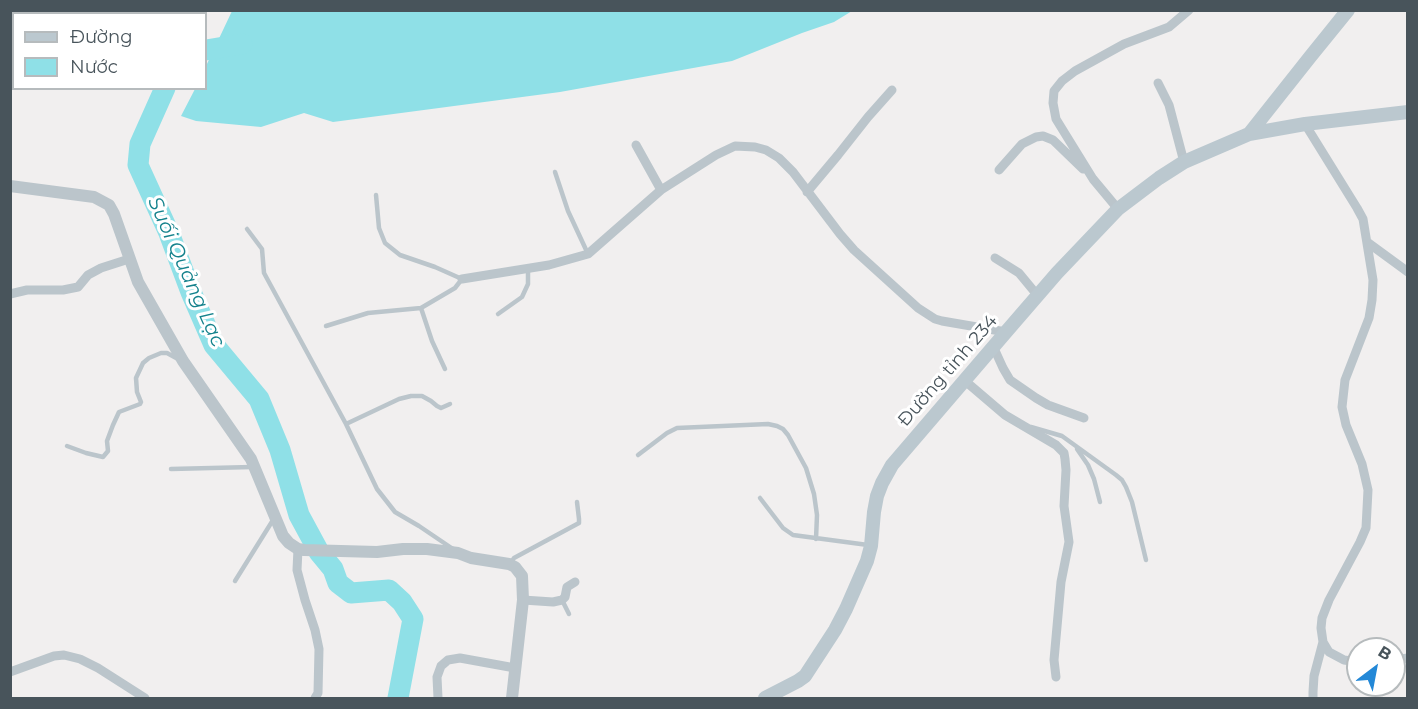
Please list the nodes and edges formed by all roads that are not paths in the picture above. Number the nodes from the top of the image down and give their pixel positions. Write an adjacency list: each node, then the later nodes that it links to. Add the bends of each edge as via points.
1 (1189, 10): 12 (street, via 1169,27 1124,44 1075,71 1054,91 1056,119)
2 (1348, 10): 7 (main road)
3 (1158, 83): 9 (street)
4 (892, 90): 15 (street)
5 (1407, 112): 6 (main road, Đường tỉnh 234)
6 (1305, 124): 7 (main road, Đường tỉnh 234); 19 (street, via 1358,208)
7 (1249, 134): 9 (main road, Đường tỉnh 234)
8 (636, 145): 14 (street)
9 (1184, 162): 17 (main road, Đường tỉnh 234)
10 (999, 170): 12 (street, via 1022,144 1042,136 1053,140)
11 (555, 172): 20 (lane)
12 (1093, 179): 17 (street)
13 (10, 186): 22 (street, via 94,196 109,205)
14 (661, 190): 15 (street, via 735,146 773,154); 20 (street)
15 (807, 192): 31 (street, via 855,250 918,308 942,321)
16 (376, 195): 25 (lane, via 379,228 385,243 400,255)
17 (1118, 209): 27 (main road, Đường tỉnh 234)
18 (247, 229): 38 (lane, via 262,249 264,273)
19 (1367, 242): 24 (street); 60 (street, via 1372,300 1345,380 1342,407 1368,490 1366,528 1322,618)
20 (588, 254): 23 (street)
21 (995, 258): 27 (street, via 1019,273)
22 (129, 259): 26 (street, via 88,275 78,287); 33 (street)
23 (528, 268): 25 (street); 29 (lane, via 528,284 522,297)
24 (1407, 272)
25 (462, 279): 28 (lane, via 455,288)
26 (10, 294)
27 (1038, 296): 31 (main road, Đường tỉnh 234)
28 (421, 308): 30 (lane, via 368,313); 34 (lane)
29 (498, 314)
30 (326, 326)
31 (1006, 332): 32 (main road, Đường tỉnh 234)
32 (993, 346): 35 (main road, Đường tỉnh 234); 37 (street, via 1010,380 1048,405)
33 (183, 361): 40 (lane, via 161,353 143,363 136,378 141,402 119,412 103,457); 43 (street)
34 (445, 369)
35 (964, 380): 39 (street); 50 (main road, Đường tỉnh 234, via 886,474 877,496)
36 (450, 404): 38 (lane, via 441,408 422,396 411,396)
37 (1084, 418)
38 (346, 424): 52 (lane, via 377,489 394,512)
39 (1022, 425): 41 (lane, via 1062,436); 64 (street, via 1056,445 1065,459 1064,506 1069,542 1061,582)
40 (67, 446)
41 (1076, 446): 47 (lane, via 1091,472); 53 (lane, via 1126,487)
42 (638, 455): 49 (lane, via 677,428 777,426 788,435 806,468 817,515)
43 (254, 467): 44 (lane); 48 (street)
44 (171, 469)
45 (759, 498): 49 (lane, via 787,532)
46 (577, 502): 54 (lane, via 579,523)
47 (1100, 502)
48 (275, 517): 51 (street, via 283,536); 55 (lane)
49 (816, 538): 50 (lane)
50 (871, 546): 69 (main road, Đường tỉnh 234, via 846,609 811,668 798,681)
51 (301, 550): 52 (street); 66 (street, via 297,570 319,649)
52 (458, 552): 54 (street)
53 (1146, 560)
54 (509, 564): 57 (street, via 522,576)
55 (235, 581)
56 (575, 582): 58 (street, via 567,587)
57 (523, 600): 58 (street); 62 (street)
58 (562, 600): 59 (lane)
59 (569, 614)
60 (1323, 642): 61 (street, via 1329,652); 70 (street)
61 (1346, 660)
62 (515, 668): 67 (street, via 460,658 448,660 438,677); 68 (street)
63 (10, 672): 65 (street, via 64,655 98,668)
64 (1056, 677)
65 (145, 699)
66 (315, 699)
67 (438, 699)
68 (512, 699)
69 (765, 699)
70 (1313, 699)

